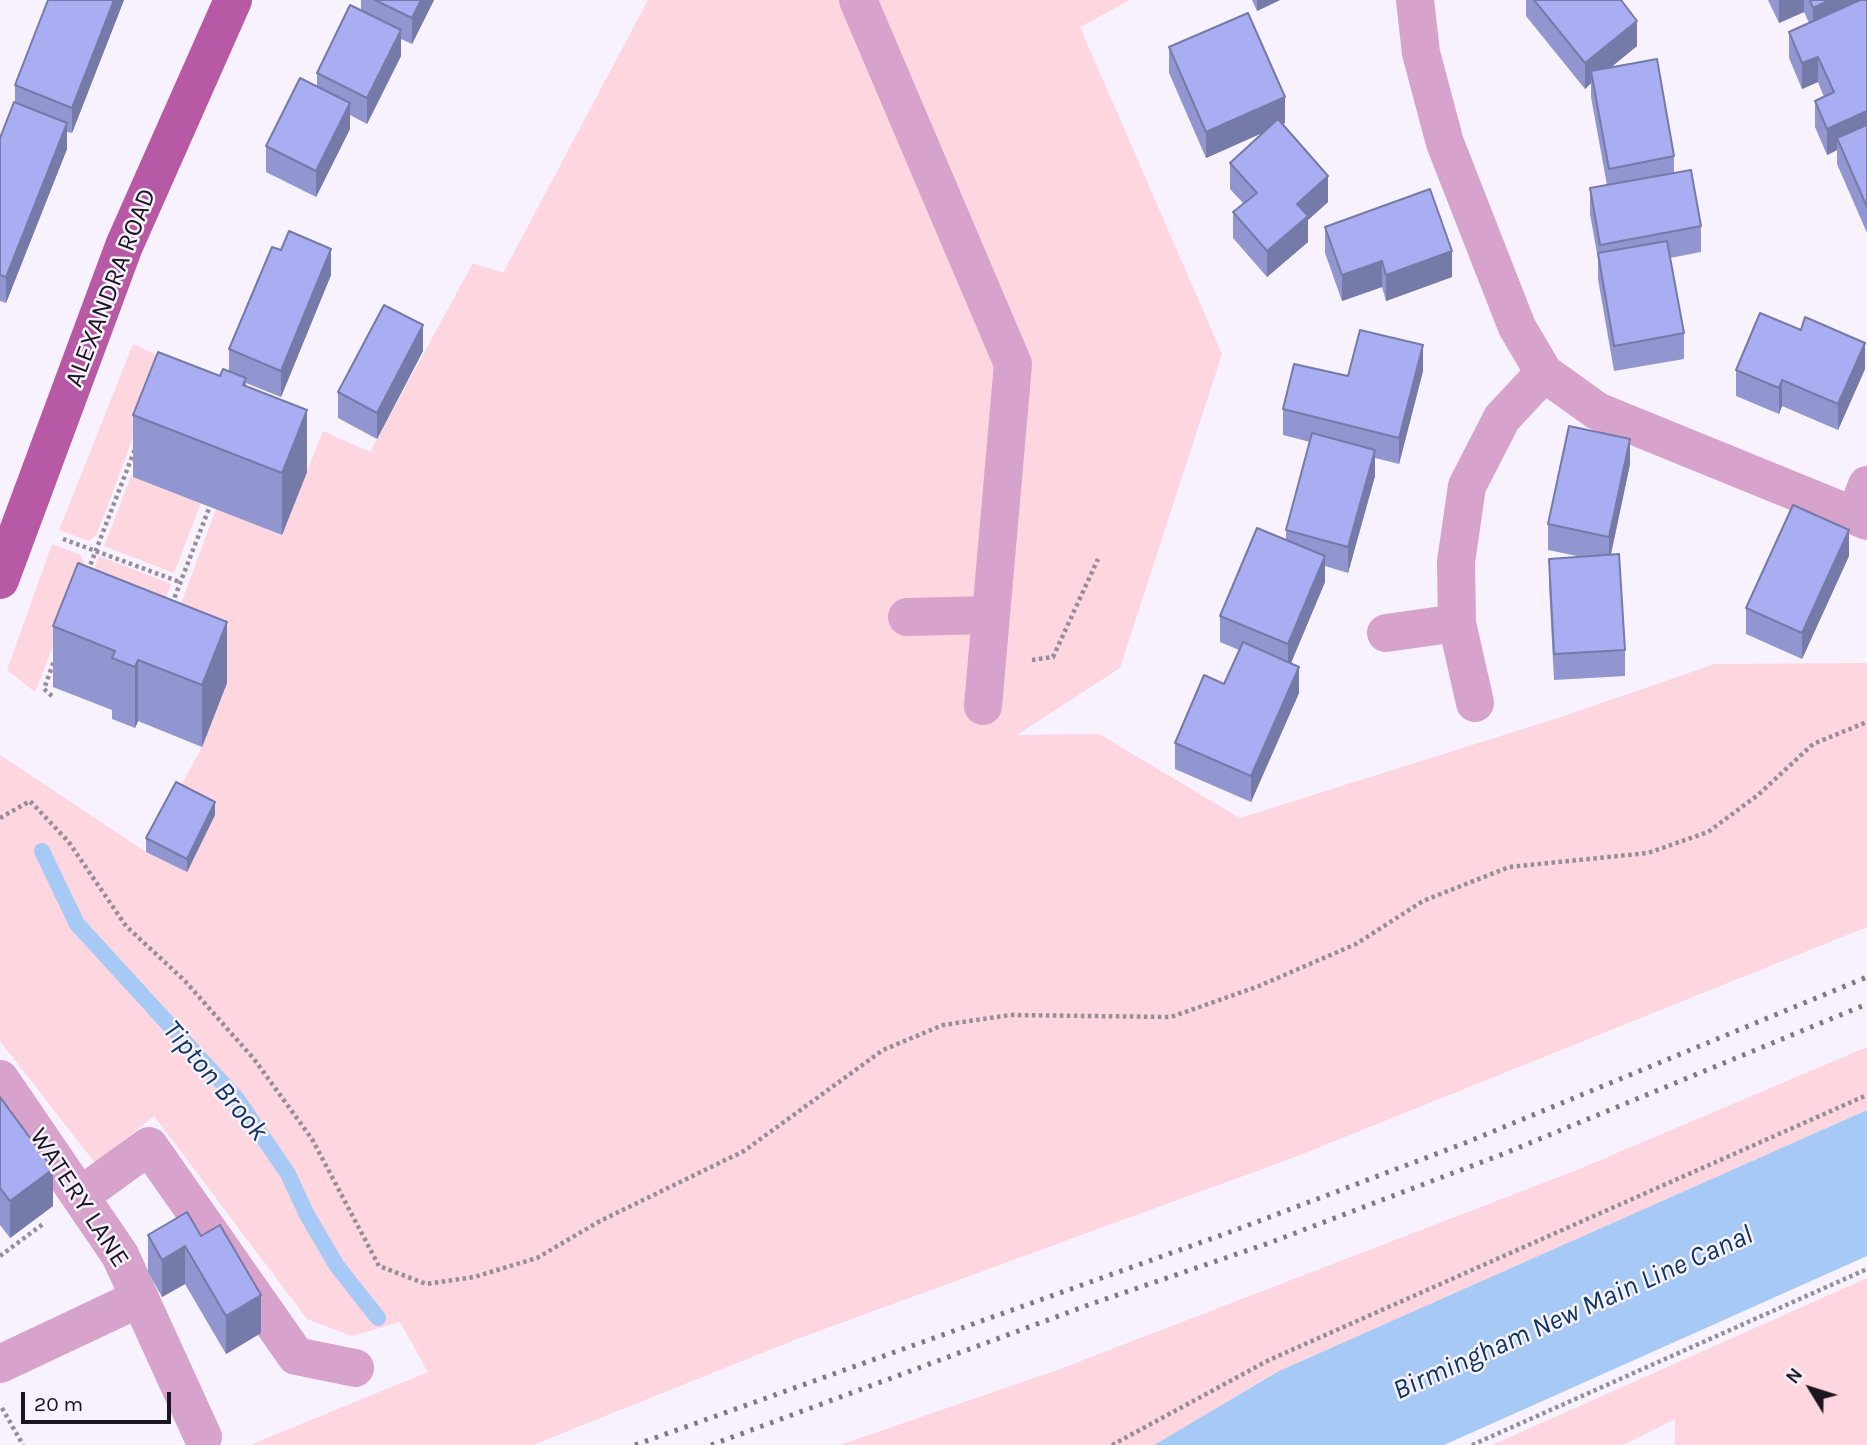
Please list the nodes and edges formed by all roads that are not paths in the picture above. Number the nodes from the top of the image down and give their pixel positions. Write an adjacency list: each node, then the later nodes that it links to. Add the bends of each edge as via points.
1 (233, 0): 6 (main road, ALEXANDRA ROAD, via 124,246)
2 (859, 0): 7 (street, via 1013,364)
3 (1415, 0): 4 (street, via 1421,53 1445,143 1517,327)
4 (1544, 373): 5 (street, via 1597,411); 9 (street, via 1502,418 1467,486 1456,562)
5 (1863, 507)
6 (0, 580)
7 (990, 615): 8 (street); 12 (street)
8 (906, 617)
9 (1458, 623): 10 (street); 11 (street)
10 (1386, 634)
11 (1475, 703)
12 (983, 706)
13 (0, 1079): 14 (street, WATERY LANE)
14 (80, 1196): 15 (street, WATERY LANE, via 120,1255); 17 (street, via 149,1146 296,1356)
15 (140, 1298): 16 (street); 18 (street, WATERY LANE)
16 (0, 1364)
17 (355, 1368)
18 (203, 1437)

